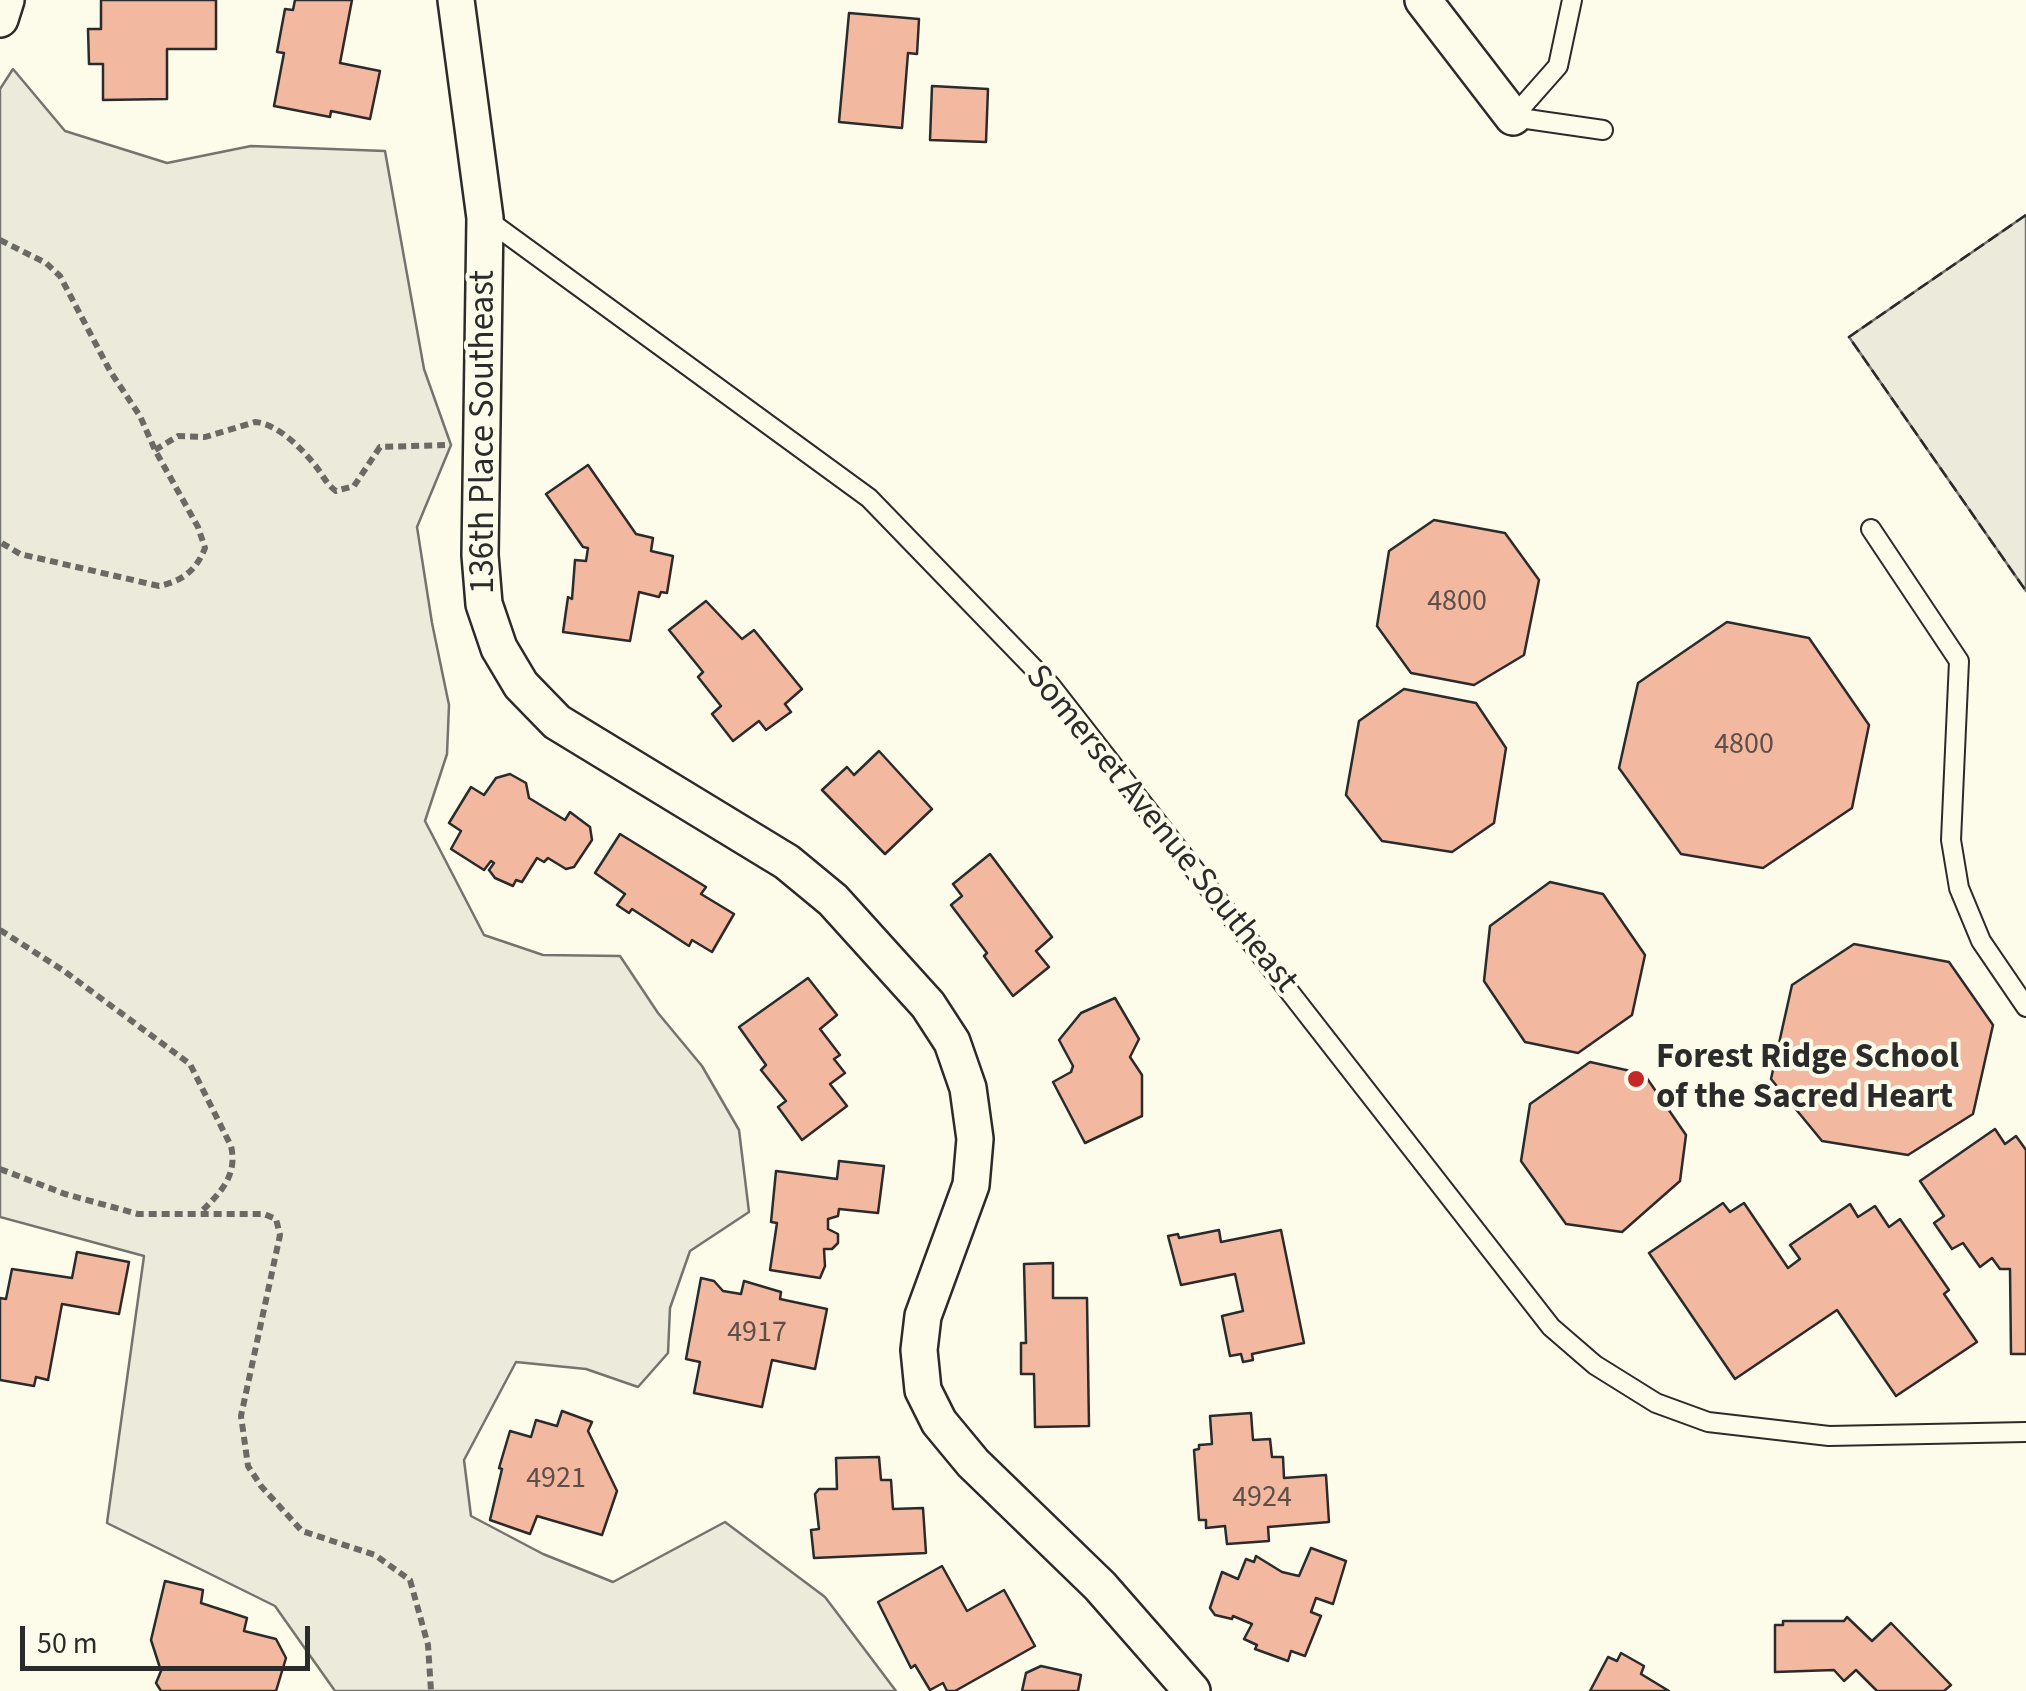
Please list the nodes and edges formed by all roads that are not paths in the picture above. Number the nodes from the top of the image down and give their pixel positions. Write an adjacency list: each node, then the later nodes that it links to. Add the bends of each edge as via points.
1 (6, 0): 5 (street)
2 (456, 0): 8 (street)
3 (1423, 0): 6 (street)
4 (1572, 0): 6 (lane, via 1558,66)
5 (0, 19)
6 (1514, 117): 7 (lane)
7 (1604, 130)
8 (485, 218): 11 (lane, Somerset Avenue Southeast, via 869,498 1051,686 1550,1327 1595,1365 1656,1403 1708,1422 1829,1436); 12 (street, 136th Place Southeast, via 480,555 484,604 499,648 521,685 556,722 788,862 822,890 928,1005 952,1042 968,1088 974,1139 971,1184 922,1316 924,1390 939,1422 973,1463 1100,1586)
9 (1871, 530): 10 (lane, via 1959,661 1951,840 1958,888 1981,941)
10 (2026, 1007)
11 (2026, 1432)
12 (1192, 1691)

